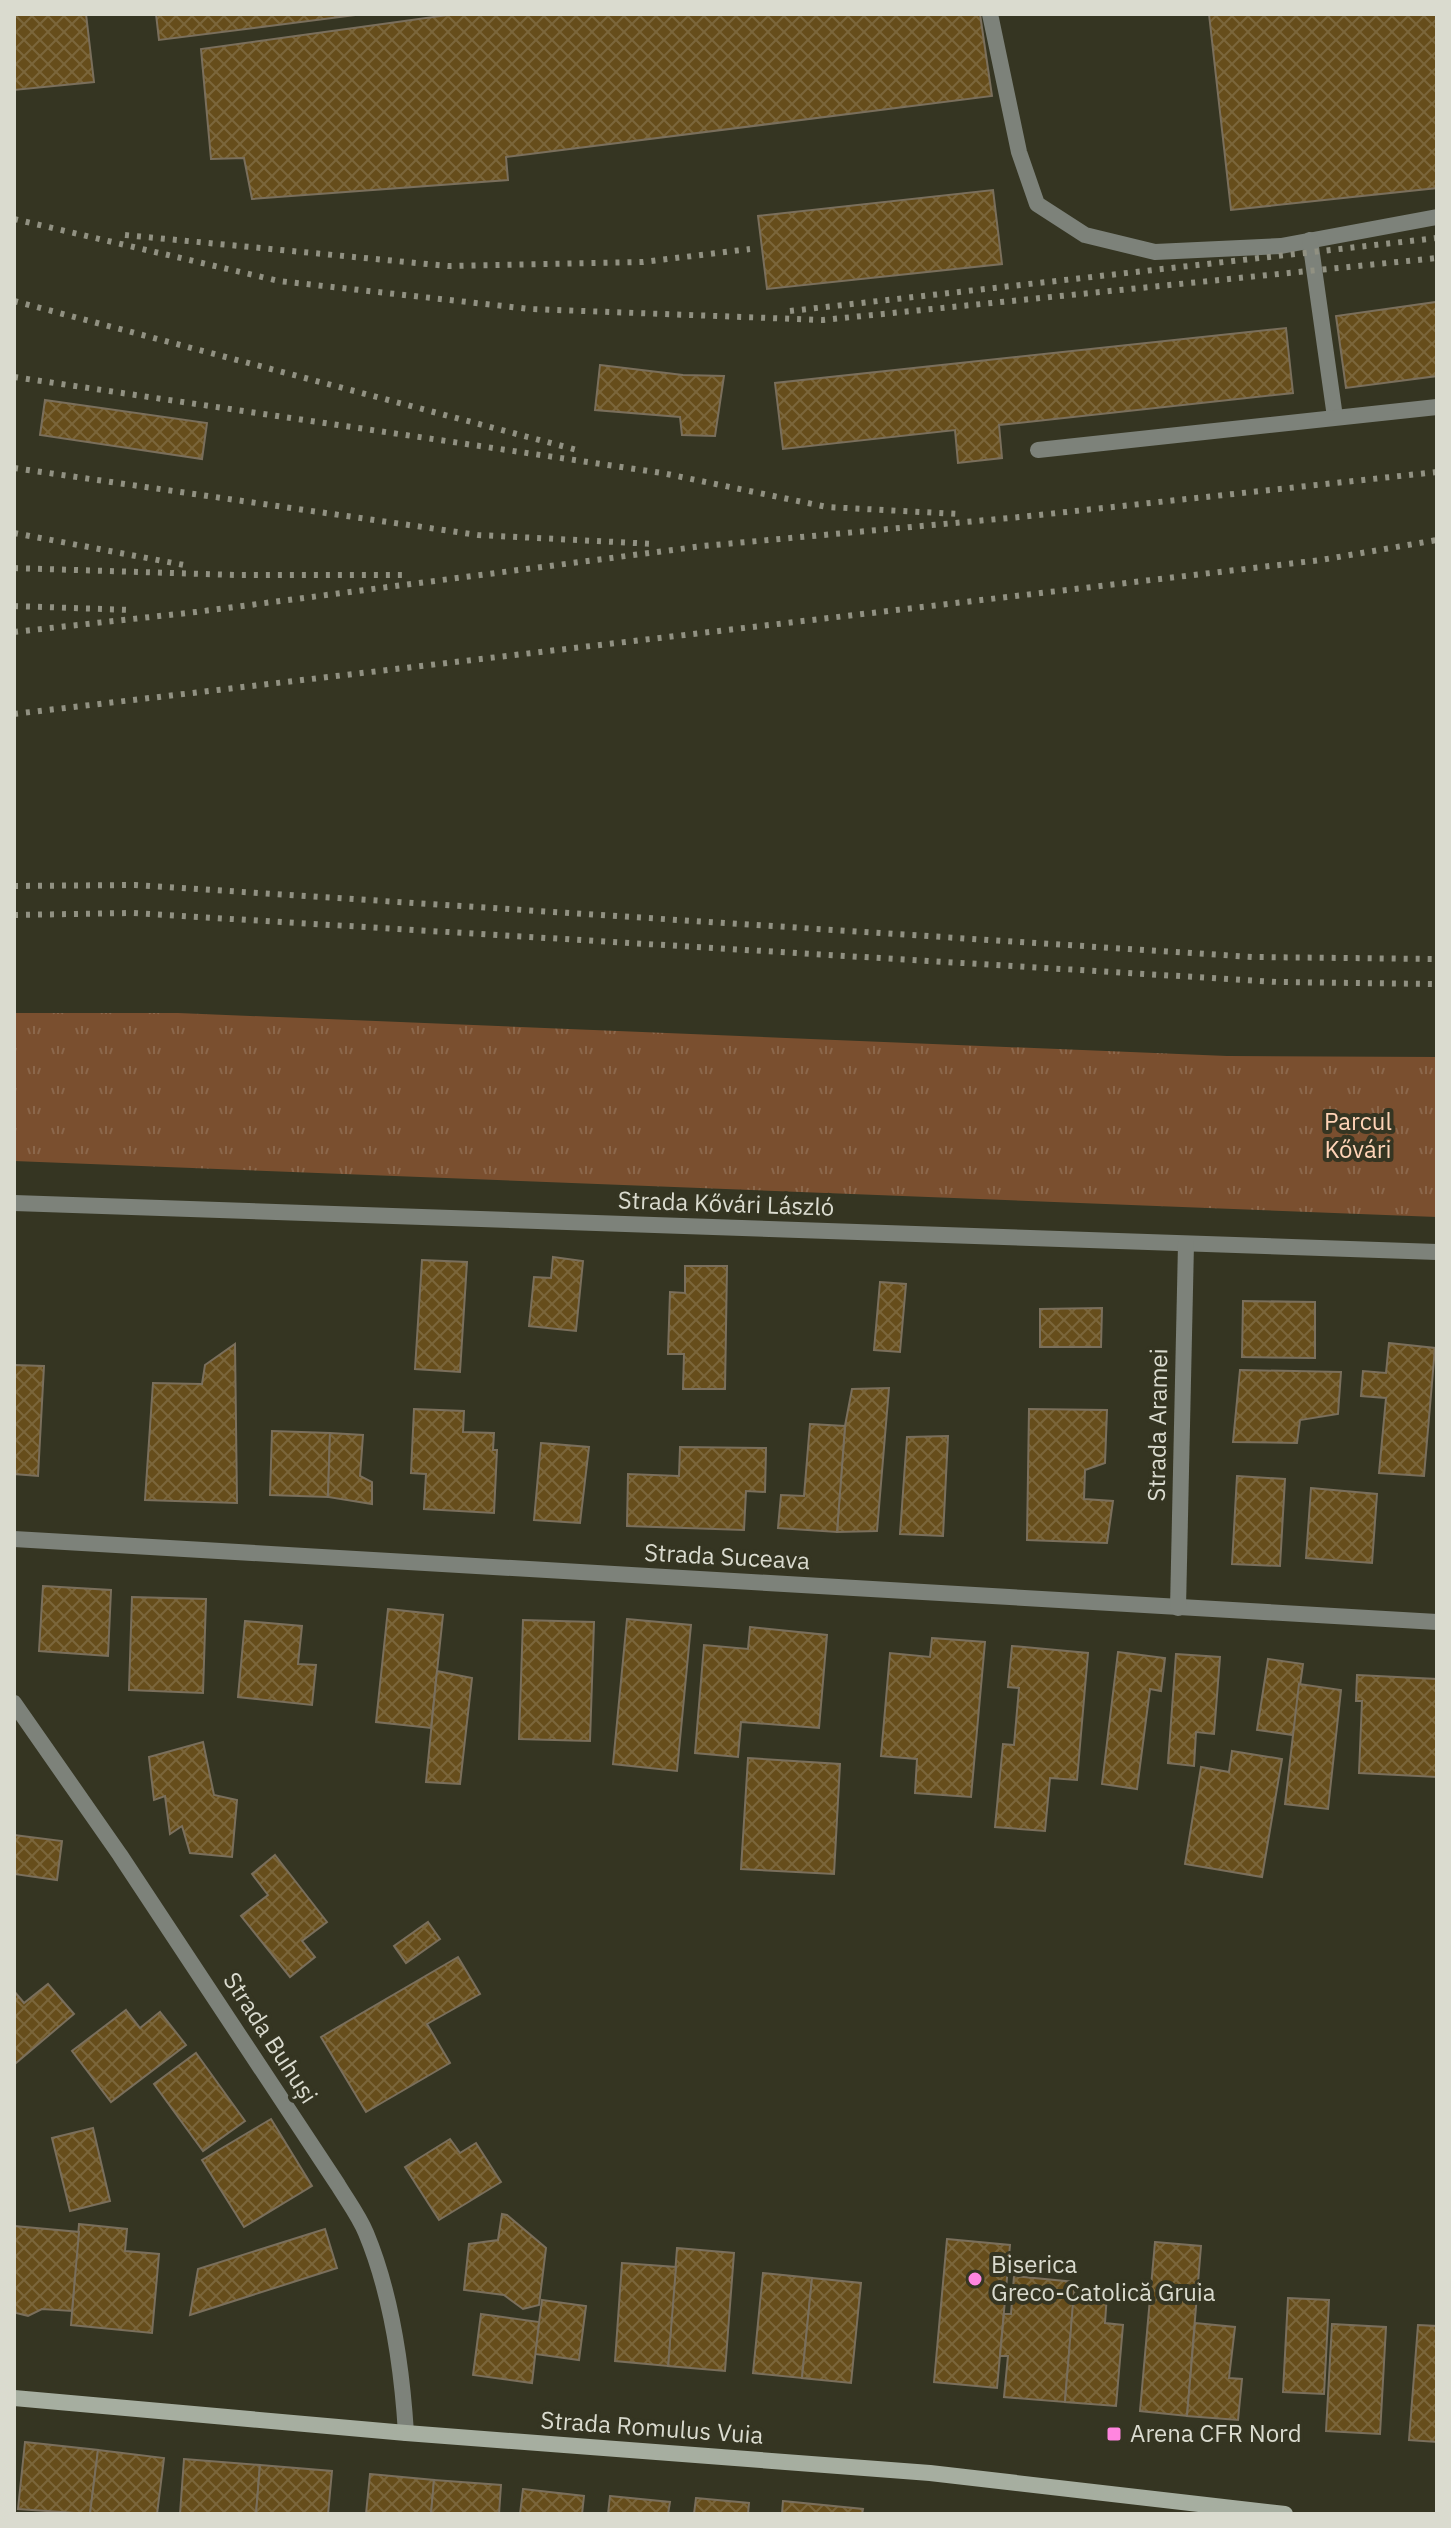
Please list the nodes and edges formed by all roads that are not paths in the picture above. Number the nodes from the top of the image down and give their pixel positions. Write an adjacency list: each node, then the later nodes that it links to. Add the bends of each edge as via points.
1 (990, 14): 3 (street, via 1019,152 1037,204 1085,235 1155,252)
2 (1437, 217): 3 (street)
3 (1310, 240): 5 (street)
4 (1437, 407): 5 (street)
5 (1335, 417): 6 (street)
6 (1038, 450)
7 (14, 1203): 8 (street, Strada Kővári László)
8 (1186, 1244): 9 (street, Strada Kővári László); 11 (street, Strada Aramei)
9 (1437, 1252)
10 (14, 1539): 11 (street, Strada Suceava)
11 (1178, 1608): 12 (street, Strada Suceava)
12 (1437, 1622)
13 (14, 1703): 15 (street, Strada Buhuși, via 120,1855 365,2231 382,2279 403,2386)
14 (14, 2398): 15 (street, Strada Romulus Vuia)
15 (406, 2433): 16 (street, Strada Romulus Vuia, via 930,2473)
16 (1281, 2514)

